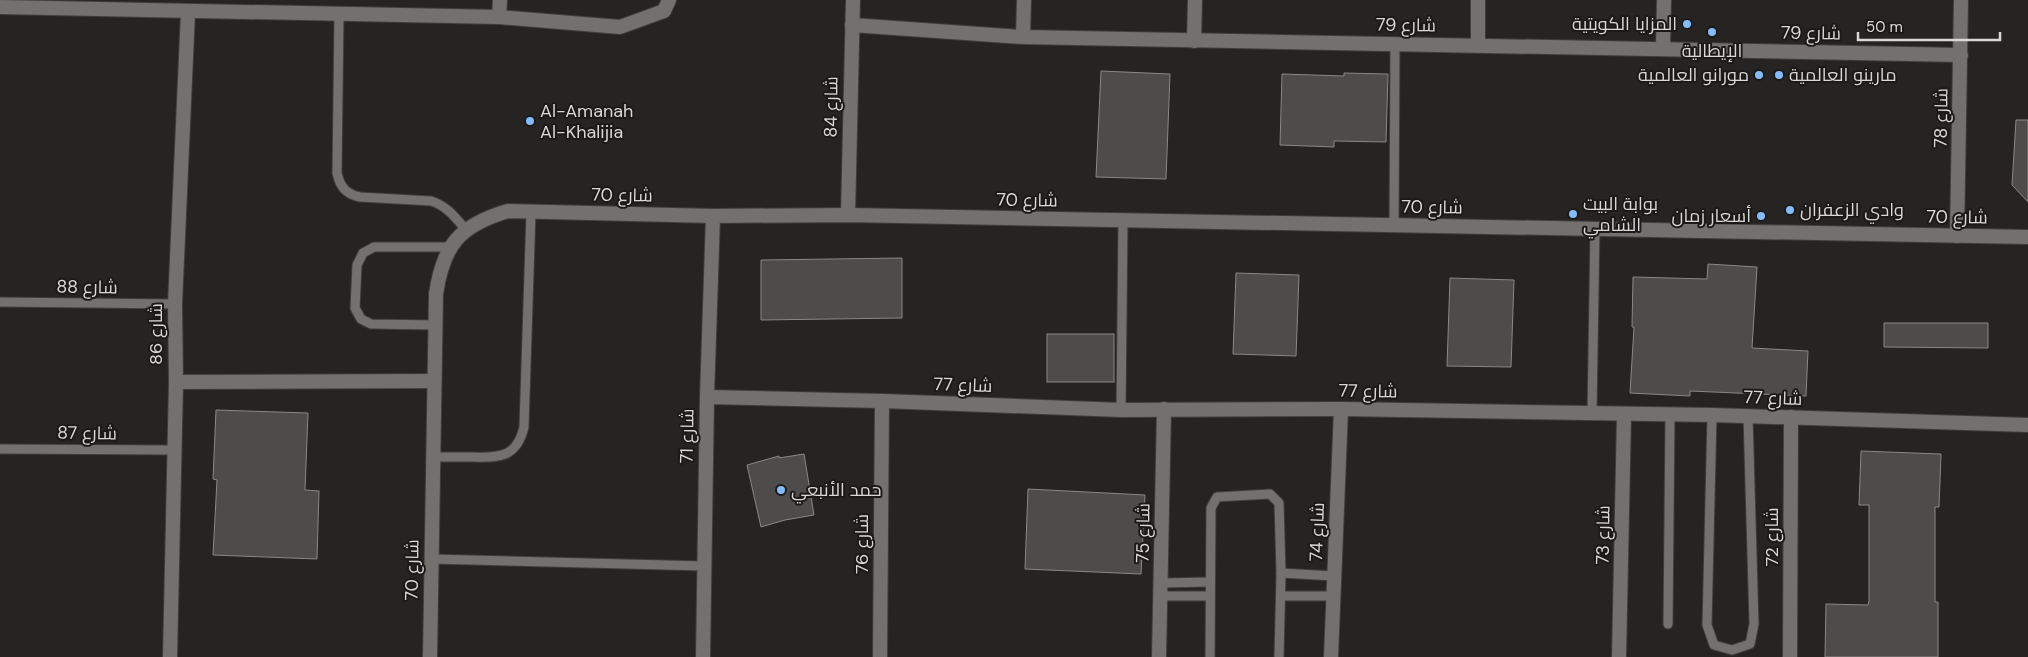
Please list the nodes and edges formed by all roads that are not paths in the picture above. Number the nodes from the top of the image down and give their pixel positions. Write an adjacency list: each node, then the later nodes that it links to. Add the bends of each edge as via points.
1 (500, 0): 12 (street)
2 (669, 0): 12 (street, via 664,11 620,27)
3 (853, 0): 13 (street, شارع 84)
4 (1024, 0): 14 (street)
5 (1195, 0): 15 (street)
6 (1478, 0): 17 (street)
7 (1664, 0): 18 (street)
8 (1962, 0): 19 (street, شارع 78)
9 (0, 7): 10 (street)
10 (188, 12): 11 (street); 31 (street, شارع 86)
11 (339, 15): 12 (street); 26 (lane, via 339,182 344,190 360,197 439,203)
12 (499, 17)
13 (852, 25): 14 (street, شارع 79); 21 (street, شارع 84)
14 (1023, 37): 15 (street, شارع 79)
15 (1194, 41): 16 (street, شارع 79)
16 (1396, 44): 17 (street, شارع 79); 24 (lane)
17 (1478, 45): 18 (street, شارع 79)
18 (1663, 49): 19 (street, شارع 79)
19 (1961, 55): 27 (street, شارع 78)
20 (531, 212): 22 (street, شارع 70); 26 (street, شارع 70, via 508,212 485,218); 49 (lane, via 522,439 504,455)
21 (848, 215): 22 (street, شارع 70); 23 (street, شارع 70)
22 (713, 216): 35 (street, شارع 71)
23 (1123, 220): 24 (street, شارع 70); 39 (lane)
24 (1394, 225): 25 (street, شارع 70)
25 (1595, 228): 27 (street, شارع 70); 40 (lane)
26 (466, 230): 29 (street, شارع 70)
27 (1958, 236): 28 (street, شارع 70)
28 (2028, 238)
29 (450, 247): 32 (street, شارع 70, via 439,269); 32 (lane, via 374,247 363,253 357,265 355,308 361,319 371,324)
30 (0, 302): 31 (lane, شارع 88)
31 (174, 304): 34 (street, شارع 86)
32 (435, 325): 33 (street, شارع 70)
33 (434, 381): 34 (street); 49 (street, شارع 70)
34 (176, 382): 48 (street, شارع 86)
35 (707, 397): 36 (street, شارع 77); 51 (street, شارع 71)
36 (882, 401): 39 (street, شارع 77); 63 (street, شارع 76)
37 (1164, 409): 38 (street, شارع 77); 39 (street, شارع 77); 55 (street, شارع 75)
38 (1341, 409): 40 (street, شارع 77); 53 (street, شارع 74)
39 (1121, 410)
40 (1592, 414): 41 (street, شارع 77)
41 (1624, 414): 42 (street, شارع 77); 68 (street, شارع 73)
42 (1670, 415): 43 (street, شارع 77); 59 (lane)
43 (1712, 415): 44 (street, شارع 77); 44 (lane, via 1706,625 1714,645 1732,650 1750,644 1754,624)
44 (1748, 416): 45 (street, شارع 77)
45 (1791, 418): 46 (street, شارع 77); 69 (street, شارع 72)
46 (2028, 424)
47 (0, 449): 48 (lane, شارع 87)
48 (173, 450): 60 (street, شارع 86)
49 (433, 457): 50 (street, شارع 70)
50 (431, 559): 51 (lane); 61 (street, شارع 70)
51 (704, 566): 62 (street, شارع 71)
52 (1281, 573): 53 (lane); 54 (lane, via 1279,503 1270,494 1217,497 1211,508); 57 (lane)
53 (1334, 576): 58 (street, شارع 74)
54 (1210, 582): 55 (lane); 56 (lane)
55 (1160, 590): 56 (lane); 64 (street, شارع 75)
56 (1210, 596): 65 (lane)
57 (1282, 596): 58 (lane); 66 (lane)
58 (1333, 596): 67 (street, شارع 74)
59 (1668, 624)
60 (170, 657)
61 (430, 657)
62 (703, 657)
63 (880, 657)
64 (1159, 657)
65 (1210, 657)
66 (1279, 657)
67 (1331, 657)
68 (1619, 657)
69 (1790, 657)

